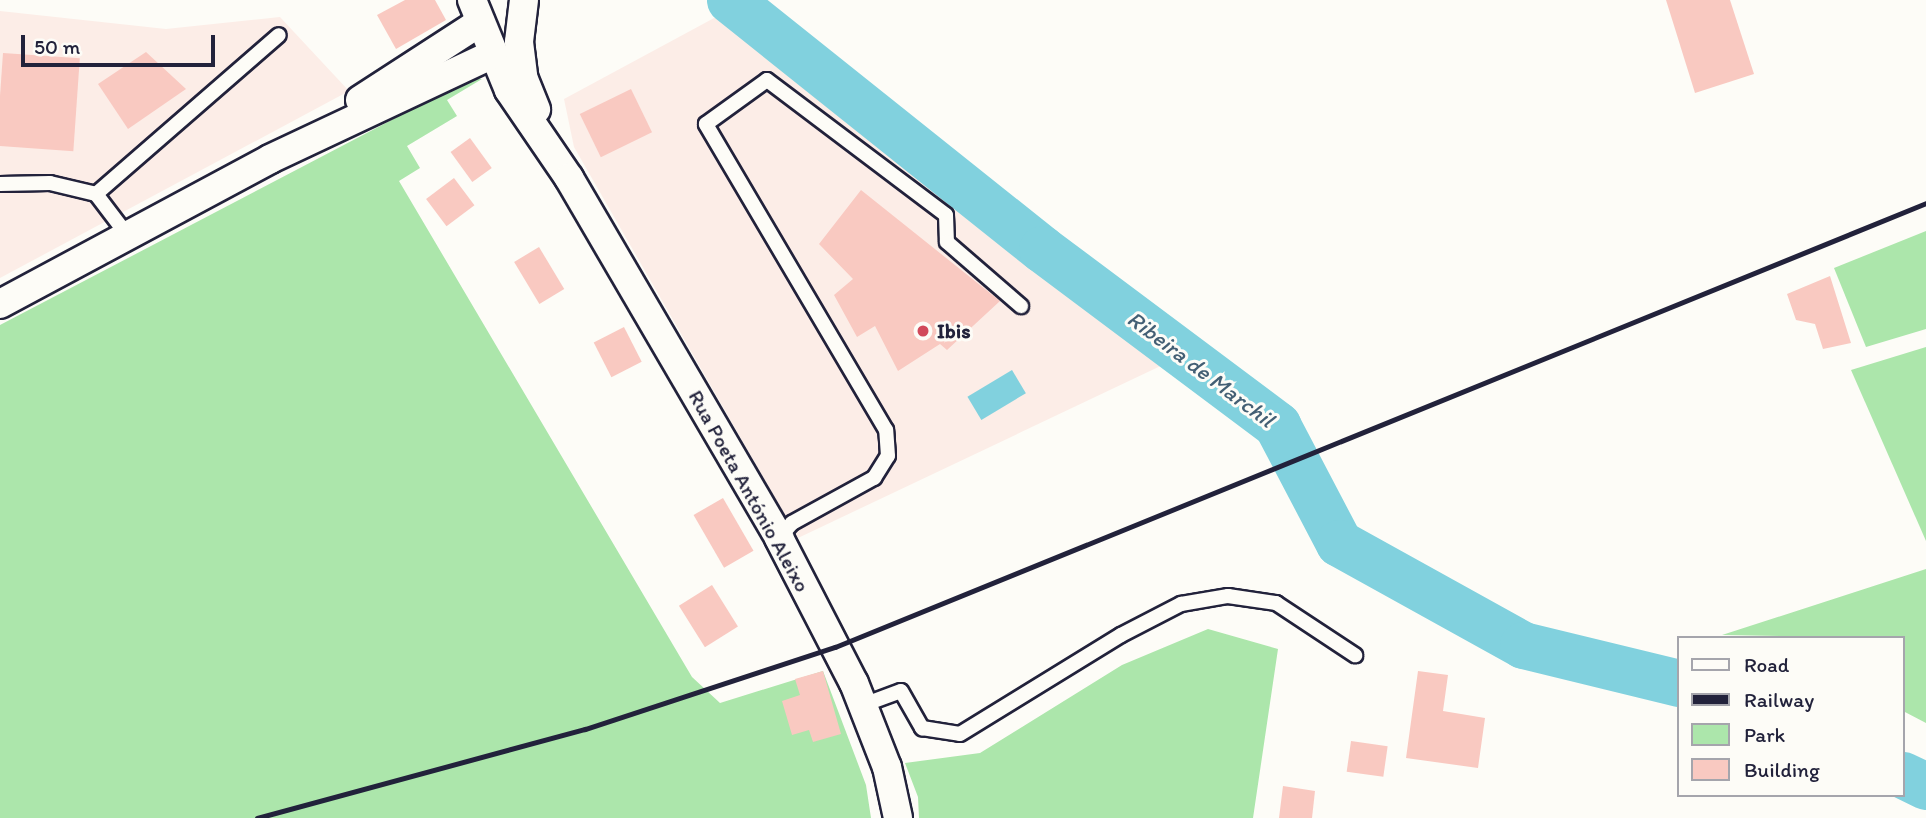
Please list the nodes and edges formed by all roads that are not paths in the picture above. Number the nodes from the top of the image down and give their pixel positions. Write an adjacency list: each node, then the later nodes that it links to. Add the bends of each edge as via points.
1 (524, 0): 6 (street, Rua Poeta António Aleixo, via 519,42 523,77)
2 (475, 11): 4 (street, Rua Poeta António Aleixo); 5 (street)
3 (279, 35): 8 (lane)
4 (491, 55): 5 (street); 6 (street, Rua Poeta António Aleixo, via 509,90)
5 (270, 159): 9 (street)
6 (569, 178): 12 (street, Rua Poeta António Aleixo)
7 (0, 184): 8 (lane, via 50,183)
8 (96, 194): 9 (lane)
9 (128, 236): 10 (street)
10 (0, 304)
11 (1021, 306): 12 (lane, via 947,242 946,215 768,80 706,124 886,430 888,456 874,478 792,523)
12 (779, 538): 14 (street, Rua Poeta António Aleixo)
13 (1355, 655): 14 (lane, via 1276,603 1228,596 1181,604 1121,635 960,734 922,728 901,691)
14 (863, 705): 15 (street, Rua Poeta António Aleixo, via 887,767)
15 (898, 818)

